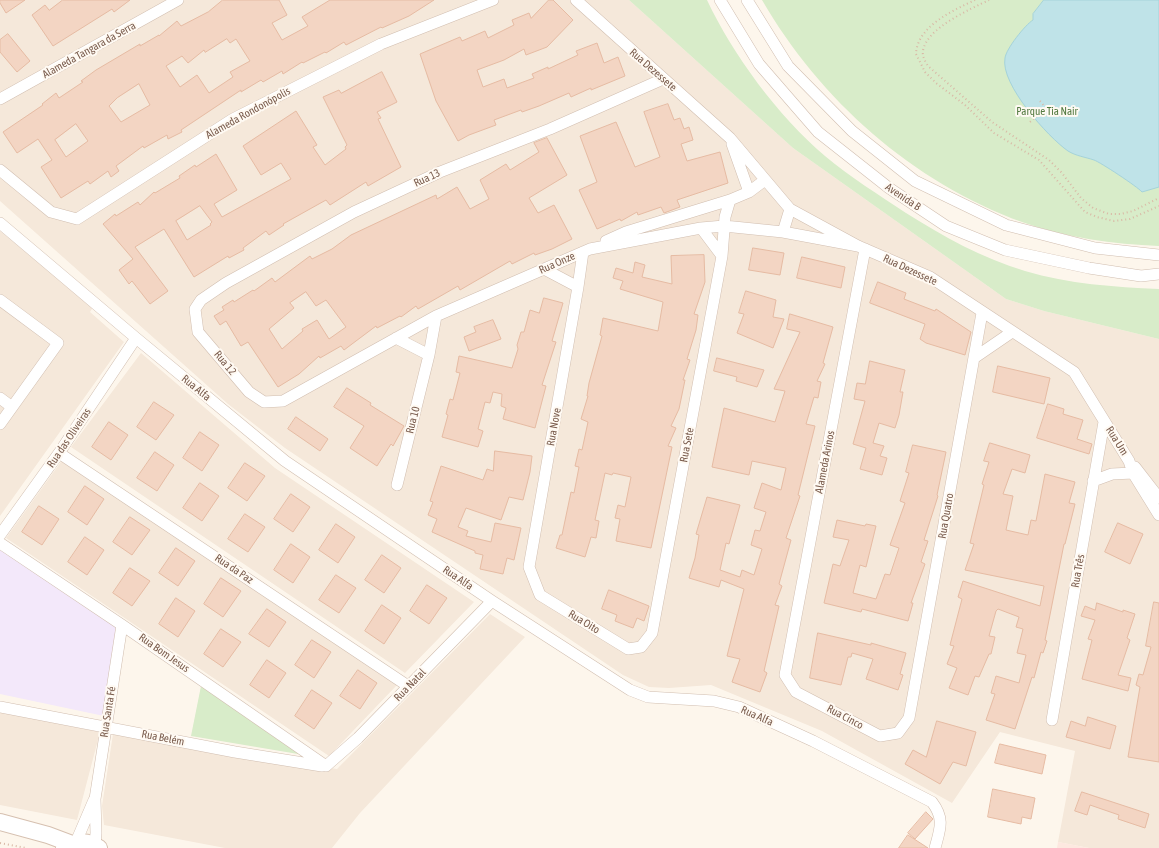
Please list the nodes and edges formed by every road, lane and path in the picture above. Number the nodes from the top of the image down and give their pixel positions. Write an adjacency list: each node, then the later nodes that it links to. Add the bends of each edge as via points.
1 (178, 0): 9 (street, Alameda Tangara da Serra)
2 (493, 0): 15 (street, Alameda Rondonópolis, via 381,44 233,119 77,218 52,212)
3 (576, 0): 8 (street, Rua Dezessete)
4 (720, 0): 31 (street, Avenida B, via 759,64 818,132 889,188 946,226 1006,250 1096,269 1141,276)
5 (747, 0): 29 (street, Avenida B, via 788,66 852,132 915,181 1006,225 1095,248)
6 (975, 0): 20 (path, via 936,22 920,40 916,54 925,72 994,133 1039,160 1085,212 1114,221 1130,219)
7 (989, 0): 18 (path, via 954,18 930,37 923,50 923,57 928,66 992,122 1049,160 1081,198 1093,208 1109,214 1121,214 1133,212)
8 (663, 79): 14 (street, Rua Dezessete); 34 (street, Rua 13, via 440,172 354,212 226,283)
9 (0, 99)
10 (1040, 101): 11 (path)
11 (1046, 108): 12 (path); 13 (path)
12 (1052, 115)
13 (1030, 122)
14 (730, 138): 16 (street, Rua Dezessete); 17 (street, Rua Dezessete)
15 (0, 170)
16 (765, 180): 17 (street); 21 (street, Rua Dezessete)
17 (749, 192): 19 (street)
18 (1159, 198)
19 (730, 200): 23 (street, Rua Sete); 27 (street, via 626,232)
20 (1159, 206)
21 (790, 209): 25 (street); 26 (street, Rua Dezessete)
22 (0, 223): 38 (street, Rua Alfa)
23 (724, 226): 24 (street, Rua Onze); 25 (street, Rua Onze); 28 (street, Rua Sete)
24 (701, 228): 27 (street, Rua Onze); 28 (street)
25 (783, 232): 26 (street, Rua Onze)
26 (861, 248): 35 (street, Rua Dezessete, via 930,277); 59 (street, Alameda Arinos)
27 (586, 250): 30 (street, Rua Onze); 32 (street, Rua Nove)
28 (722, 256): 58 (street, Rua Sete)
29 (1159, 256)
30 (544, 269): 32 (street); 36 (street, Rua Onze)
31 (1159, 274)
32 (578, 287): 55 (street, Rua Nove)
33 (0, 300): 44 (street, via 58,343)
34 (201, 300): 43 (street, Rua 12, via 195,309 198,332 249,392 264,402)
35 (982, 313): 37 (street, Rua Dezessete); 41 (street, Rua Quatro)
36 (436, 316): 39 (street, Rua Onze); 40 (street, Rua 10)
37 (1012, 332): 41 (street); 45 (street, Rua Dezessete, via 1074,372)
38 (136, 338): 47 (street, Rua das Oliveiras); 56 (street, Rua Alfa, via 285,461)
39 (396, 338): 40 (street); 43 (street, Rua Onze)
40 (429, 355): 50 (street, Rua 10)
41 (974, 358): 62 (street, Rua Quatro)
42 (0, 398): 44 (street)
43 (283, 401)
44 (12, 407): 46 (street)
45 (1104, 422): 48 (street, Rua Um); 49 (street, Rua Três)
46 (0, 424)
47 (60, 453): 53 (street, Rua das Oliveiras); 60 (street, Rua da Paz)
48 (1136, 472): 49 (street, via 1112,474); 51 (street, Rua Um); 52 (street, Rua Um)
49 (1093, 481): 63 (street, Rua Três)
50 (397, 485)
51 (1159, 498)
52 (1159, 515)
53 (0, 536)
54 (0, 543): 57 (street, Rua Bom Jesus)
55 (529, 567): 58 (street, Rua Oito, via 540,595 628,649 641,647)
56 (492, 601): 60 (street, Rua Natal); 72 (street, Rua Alfa, via 630,690 648,697 714,701 739,707 813,741 932,802 939,811 941,823)
57 (122, 625): 64 (street, Rua Santa Fé); 65 (street, Rua Bom Jesus)
58 (652, 633)
59 (785, 675): 62 (street, Rua Cinco, via 796,692 880,736 898,733)
60 (408, 686): 65 (street, Rua Natal, via 358,738)
61 (0, 706): 64 (street, Rua Belém)
62 (909, 718)
63 (1052, 720)
64 (106, 727): 65 (street, Rua Belém, via 235,752); 66 (street, Rua Santa Fé)
65 (326, 766)
66 (95, 799): 69 (street, Rua Santa Fé); 70 (street, Rua Santa Fé)
67 (0, 822): 69 (main road, via 48,835)
68 (0, 843): 71 (path)
69 (71, 845): 70 (main road, via 86,842)
70 (97, 846)
71 (26, 848)
72 (935, 848)

